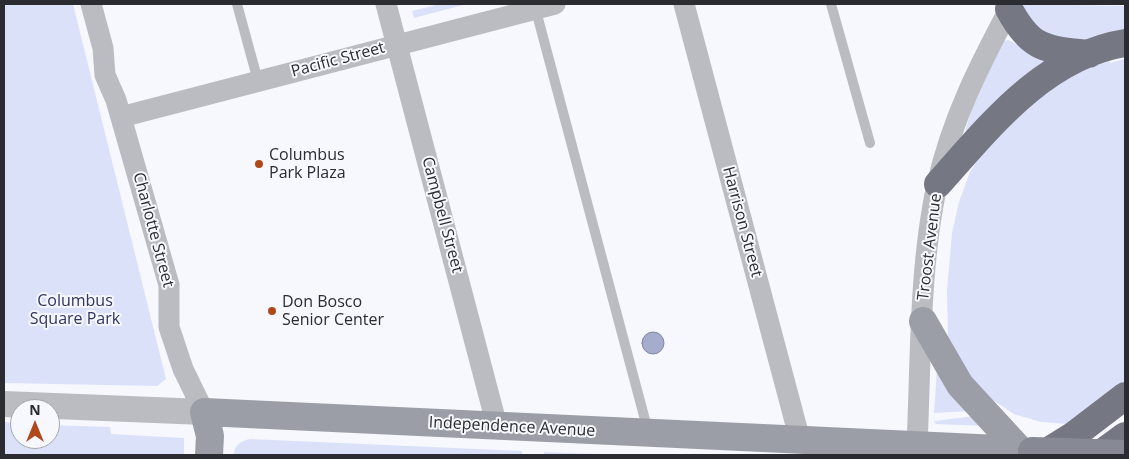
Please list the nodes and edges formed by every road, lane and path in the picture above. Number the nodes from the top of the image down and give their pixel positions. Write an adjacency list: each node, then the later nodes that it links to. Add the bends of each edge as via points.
1 (91, 4): 12 (street, Charlotte Street, via 103,48 105,75)
2 (237, 4): 11 (lane)
3 (386, 4): 8 (street, Campbell Street)
4 (684, 4): 22 (street, Harrison Street)
5 (831, 4): 13 (lane)
6 (542, 5): 8 (street, Pacific Street); 20 (lane)
7 (1011, 6): 10 (highway, via 1028,38 1041,47); 14 (street, Troost Avenue, via 982,58 964,100)
8 (397, 44): 11 (street, Pacific Street); 19 (street, Campbell Street)
9 (1125, 44): 10 (highway)
10 (1088, 54): 14 (highway, via 1033,85 1003,112)
11 (258, 81): 12 (street, Pacific Street)
12 (121, 116): 18 (street, Charlotte Street, via 169,285 169,327 183,369)
13 (870, 143)
14 (938, 184): 15 (street, Troost Avenue, via 927,247)
15 (923, 321): 23 (street, Troost Avenue); 24 (main road, via 960,386)
16 (1125, 396): 24 (highway, via 1074,435)
17 (4, 404): 18 (street, Independence Avenue)
18 (204, 412): 19 (main road, Independence Avenue); 26 (main road, Charlotte Street, via 210,436)
19 (497, 426): 20 (main road, Independence Avenue)
20 (648, 433): 22 (main road, Independence Avenue)
21 (1125, 436): 27 (highway)
22 (800, 440): 23 (main road, Independence Avenue)
23 (917, 445): 24 (main road, Independence Avenue)
24 (1031, 452): 25 (main road, Independence Avenue, bridge)
25 (1125, 454)
26 (209, 455)
27 (1099, 455)

